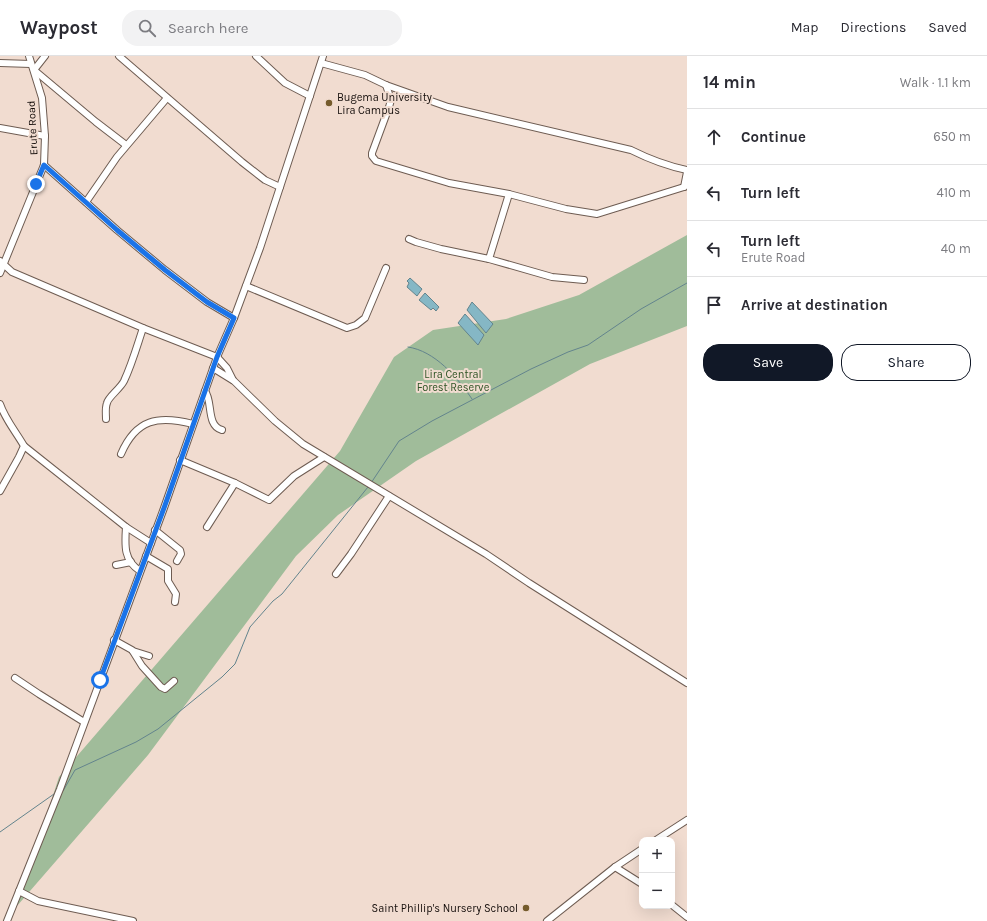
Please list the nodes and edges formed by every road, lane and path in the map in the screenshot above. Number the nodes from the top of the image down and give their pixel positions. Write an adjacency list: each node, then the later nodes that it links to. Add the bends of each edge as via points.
1 (29, 56): 8 (street, Erute Road)
2 (45, 56): 9 (street)
3 (119, 56): 12 (street)
4 (256, 56): 11 (street, via 285,83)
5 (323, 56): 6 (street)
6 (320, 63): 10 (street, via 365,75); 11 (street)
7 (0, 64): 8 (street)
8 (31, 64): 9 (street, Erute Road)
9 (34, 70): 14 (street, Erute Road, via 42,98); 15 (street)
10 (386, 85): 17 (street, via 448,107 631,150); 20 (street, via 391,100 372,152 376,161 449,183)
11 (310, 96): 18 (street)
12 (167, 98): 15 (street); 18 (street, via 265,180)
13 (0, 128): 14 (street)
14 (45, 136): 16 (street, Erute Road)
15 (126, 145): 21 (street)
16 (44, 165): 21 (street); 24 (street, Erute Road)
17 (687, 171): 19 (street)
18 (280, 187): 28 (street)
19 (685, 188): 20 (street, via 597,214)
20 (509, 194): 23 (street)
21 (86, 202): 29 (street, via 182,284)
22 (409, 239): 23 (street)
23 (489, 260): 27 (street, via 552,277)
24 (1, 263): 26 (street, Erute Road); 30 (street, via 12,272)
25 (386, 268): 28 (street, via 365,318 347,328)
26 (0, 273)
27 (584, 280)
28 (246, 286): 29 (street)
29 (234, 318): 31 (street)
30 (143, 328): 31 (street); 36 (street, via 134,359 120,389 106,404)
31 (217, 357): 32 (street); 33 (street)
32 (213, 368): 33 (street); 34 (street)
33 (234, 381): 41 (street, via 285,429)
34 (205, 390): 37 (street); 38 (street, via 212,422)
35 (0, 404): 39 (street)
36 (106, 419)
37 (193, 424): 40 (street, via 167,419 148,422 136,431); 42 (street)
38 (222, 430)
39 (24, 446): 44 (street); 46 (street)
40 (121, 454)
41 (324, 457): 43 (street, via 294,476 268,500); 45 (street)
42 (180, 460): 43 (street); 48 (street)
43 (235, 483): 47 (street)
44 (0, 489)
45 (390, 496): 55 (street); 62 (street)
46 (126, 527): 49 (street); 52 (street, via 125,546)
47 (207, 527)
48 (155, 530): 49 (street); 51 (street, via 180,550 181,554)
49 (151, 543): 50 (street)
50 (146, 556): 54 (street); 56 (street, via 168,569 168,581 176,594)
51 (177, 561)
52 (131, 562): 53 (street); 54 (street)
53 (116, 565)
54 (140, 571): 57 (street)
55 (336, 574)
56 (175, 602)
57 (114, 640): 58 (street); 63 (street)
58 (132, 650): 59 (street); 61 (street, via 161,687 165,689)
59 (149, 656)
60 (15, 678): 63 (street)
61 (174, 681)
62 (687, 682)
63 (84, 722): 69 (street)
64 (687, 820): 65 (street)
65 (661, 837)
66 (639, 851): 67 (street)
67 (614, 867): 68 (street); 74 (street)
68 (639, 882)
69 (19, 891): 72 (street); 73 (street, via 38,901)
70 (675, 907): 71 (street)
71 (687, 917)
72 (7, 921)
73 (133, 921)
74 (546, 921)

